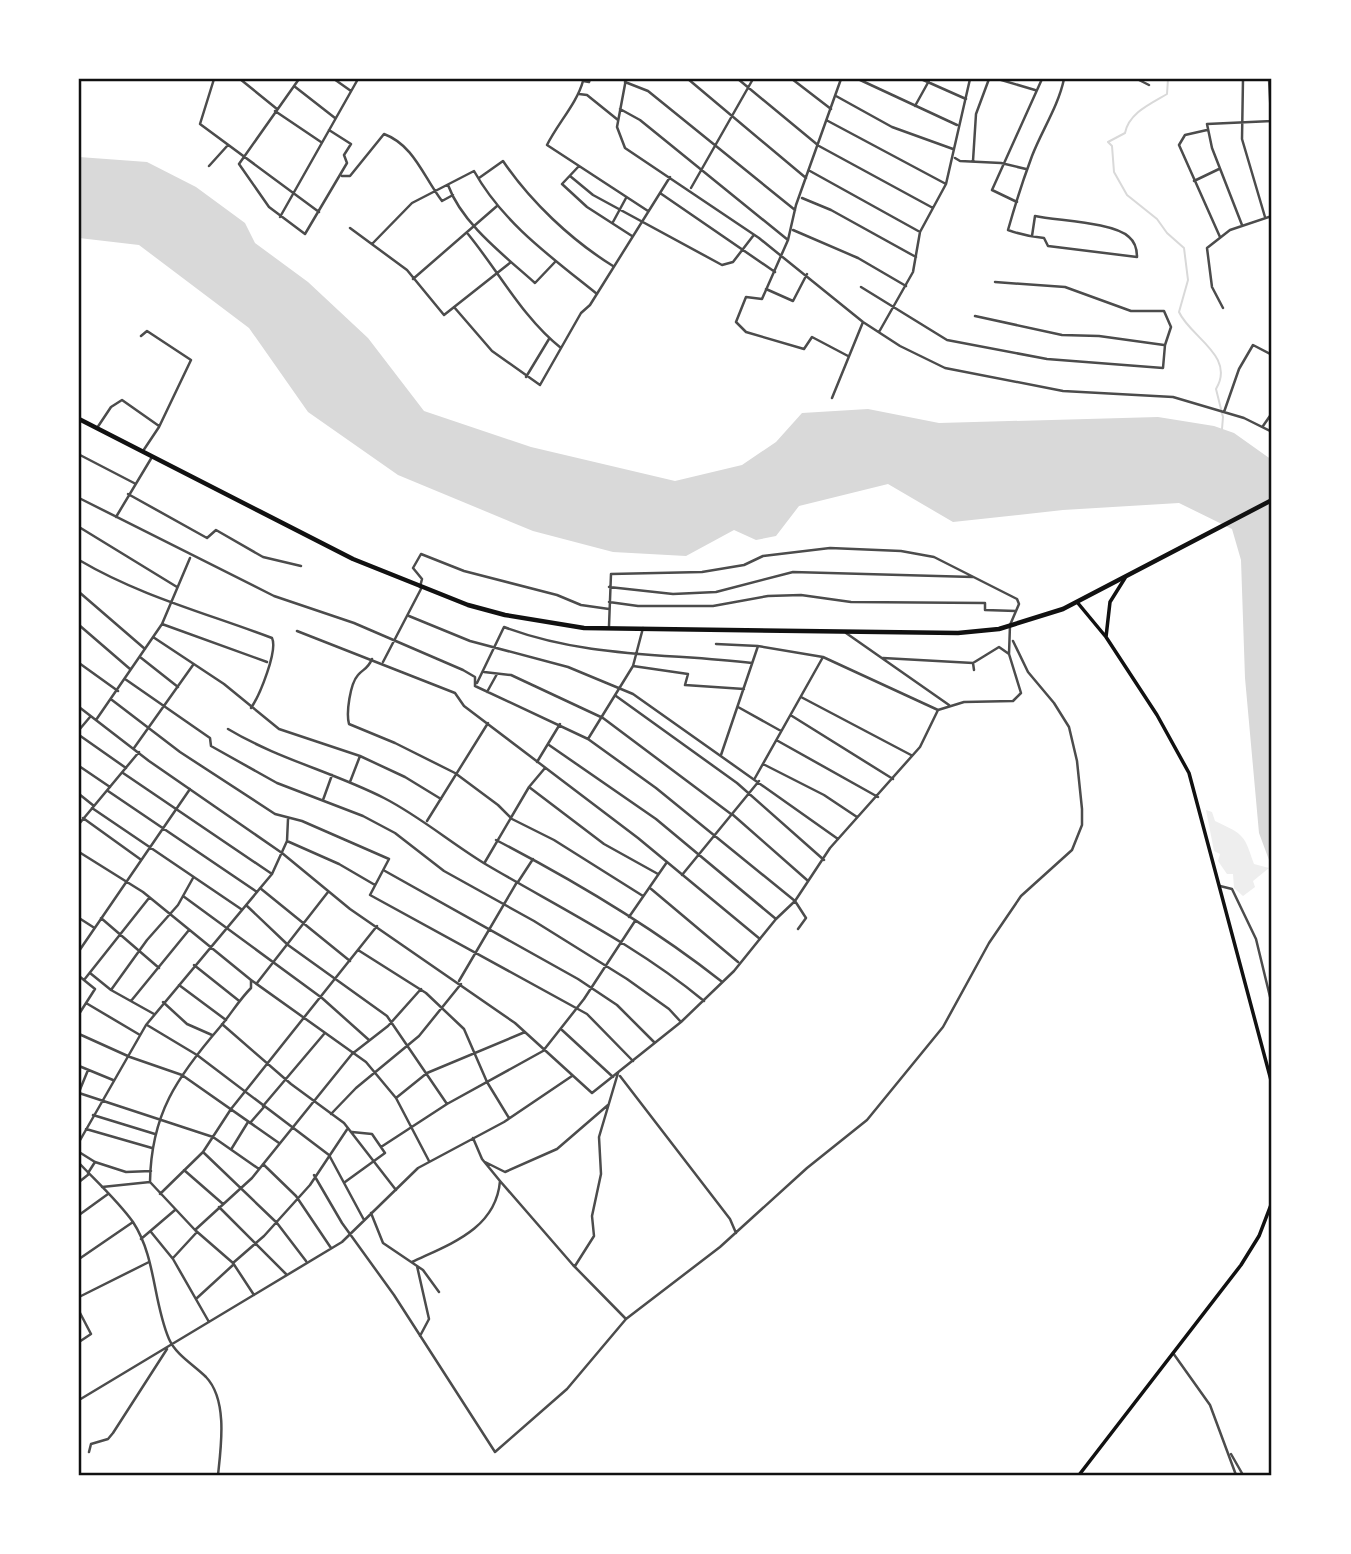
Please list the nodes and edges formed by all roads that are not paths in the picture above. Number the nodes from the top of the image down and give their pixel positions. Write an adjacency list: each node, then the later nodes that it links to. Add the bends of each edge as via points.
1 (214, 79): 47 (street, via 200,124)
2 (240, 79): 35 (street)
3 (299, 79): 25 (street)
4 (334, 79): 28 (street)
5 (358, 79): 28 (street)
6 (590, 79): 29 (street, via 583,81)
7 (688, 79): 36 (street)
8 (738, 79): 26 (street)
9 (753, 79): 26 (street)
10 (792, 79): 34 (street)
11 (841, 79): 30 (street)
12 (858, 79): 32 (street)
13 (922, 79): 23 (street)
14 (970, 79): 31 (street)
15 (989, 79): 53 (street, via 976,114)
16 (998, 79): 27 (street)
17 (1042, 79): 27 (street)
18 (1064, 79): 57 (street)
19 (1137, 79): 24 (street)
20 (1242, 79): 41 (street)
21 (1269, 79): 40 (street)
22 (626, 80): 33 (street); 48 (street, via 648,91)
23 (929, 80): 31 (street); 32 (street)
24 (1149, 85)
25 (293, 86): 35 (street); 37 (street)
26 (748, 87): 36 (street); 49 (street)
27 (1036, 90): 54 (street)
28 (351, 91): 37 (street)
29 (579, 94): 38 (street, via 587,95); 56 (street, via 547,145)
30 (836, 96): 34 (street); 50 (street, via 892,127)
31 (967, 99): 42 (street)
32 (915, 106): 42 (street)
33 (619, 109): 38 (street); 59 (street, via 640,120)
34 (831, 109): 39 (street)
35 (276, 110): 46 (street); 51 (street)
36 (732, 116): 48 (street); 64 (street)
37 (335, 118): 43 (street)
38 (618, 120): 63 (street, via 625,148)
39 (828, 121): 49 (street); 67 (street)
40 (1271, 122): 41 (street); 45 (street)
41 (1240, 123): 44 (street, via 1217,122 1208,124); 85 (street)
42 (957, 125): 50 (street)
43 (329, 130): 46 (street); 61 (street, via 351,144)
44 (1206, 130): 58 (street); 66 (street, via 1181,139 1182,156)
45 (1272, 137)
46 (321, 142): 72 (street)
47 (229, 144): 51 (street); 55 (street)
48 (715, 145): 59 (street); 80 (street)
49 (819, 146): 60 (street); 78 (street)
50 (953, 149): 52 (street)
51 (242, 155): 72 (street); 84 (street, via 239,164 244,175)
52 (954, 156): 53 (street); 67 (street)
53 (973, 161): 54 (street)
54 (1003, 164): 57 (street); 76 (street, via 992,190)
55 (209, 166)
56 (579, 166): 62 (street); 74 (street)
57 (1026, 169): 76 (street)
58 (1219, 169): 66 (street); 88 (street)
59 (699, 170): 69 (street); 98 (street)
60 (810, 171): 64 (street); 92 (street)
61 (341, 176): 70 (street, via 349,176 384,134 397,139 417,161); 82 (street)
62 (570, 176): 79 (street); 87 (street, via 562,184)
63 (670, 177): 69 (street); 71 (street)
64 (806, 178): 75 (street)
65 (478, 179): 68 (street, via 474,171); 77 (street); 105 (street, via 503,161 563,227)
66 (1194, 181): 97 (street)
67 (946, 184): 78 (street)
68 (448, 185): 70 (street); 73 (street)
69 (690, 189): 95 (street)
70 (434, 191): 73 (street, via 442,201); 99 (street, via 412,204)
71 (660, 193): 81 (street); 100 (street)
72 (294, 195): 82 (street); 84 (street)
73 (453, 195): 89 (street)
74 (626, 198): 79 (street); 81 (street)
75 (802, 198): 80 (street); 102 (street)
76 (1017, 202): 96 (street, via 1008,230)
77 (497, 206): 89 (street); 103 (street)
78 (934, 208): 92 (street)
79 (620, 209): 86 (street); 87 (street)
80 (796, 210): 91 (street)
81 (648, 211): 86 (street)
82 (319, 212): 84 (street, via 305,234)
83 (1272, 216): 85 (street)
84 (280, 217)
85 (1265, 217): 88 (street)
86 (642, 222): 94 (street); 100 (street, via 722,265 733,262)
87 (612, 223): 94 (street)
88 (1242, 225): 97 (street)
89 (476, 226): 93 (street); 104 (street)
90 (350, 228): 99 (street)
91 (792, 229): 98 (street); 111 (street, via 858,258)
92 (920, 232): 102 (street)
93 (468, 234): 106 (street); 109 (street)
94 (632, 236): 105 (street)
95 (753, 236): 100 (street); 101 (street)
96 (1032, 236): 96 (street, via 1044,238 1048,246 1137,257 1128,235 1103,228 1035,216)
97 (1220, 237): 117 (street, via 1207,248 1206,262)
98 (788, 240): 101 (street)
99 (372, 244): 109 (street)
100 (744, 250): 107 (street)
101 (782, 256): 107 (street); 108 (street)
102 (916, 257): 111 (street)
103 (555, 261): 104 (street, via 535,283); 114 (street)
104 (511, 262): 106 (street)
105 (613, 266): 114 (street)
106 (497, 272): 115 (street); 122 (street)
107 (775, 272): 113 (street)
108 (807, 274): 113 (street, via 793,301); 119 (street)
109 (413, 279): 115 (street, via 444,315)
110 (995, 282): 123 (street, via 1065,287 1131,311 1164,311 1171,327)
111 (906, 286): 116 (street)
112 (861, 287): 116 (street)
113 (766, 289): 126 (street, via 762,299 744,298 736,322 746,332 804,348 811,337)
114 (597, 294): 124 (street)
115 (454, 307): 127 (street, via 487,346)
116 (893, 308): 120 (street); 123 (street, via 947,340 1047,359 1163,368)
117 (1223, 308)
118 (975, 316): 123 (street, via 1062,335 1099,335)
119 (863, 322): 120 (street); 126 (street)
120 (879, 332): 129 (street, via 919,357 960,373 1063,391 1160,395)
121 (141, 336): 133 (street, via 147,331 191,360)
122 (550, 339): 124 (street); 127 (street)
123 (1164, 345)
124 (561, 348): 127 (street, via 540,385)
125 (1272, 355): 129 (street, via 1254,345 1231,387)
126 (848, 356): 128 (street)
127 (526, 377)
128 (832, 398)
129 (1224, 412): 132 (street)
130 (1272, 413): 132 (street)
131 (79, 419): 134 (highway)
132 (1263, 426): 135 (street)
133 (159, 427): 134 (street, via 120,400); 136 (street)
134 (97, 428): 136 (highway)
135 (1272, 432)
136 (143, 451): 138 (highway)
137 (79, 457): 139 (street)
138 (152, 457): 139 (street); 151 (highway, via 353,559)
139 (134, 484): 140 (street)
140 (128, 494): 143 (street); 147 (street, via 206,538 216,530 270,560)
141 (79, 498): 143 (street)
142 (1272, 500): 148 (highway)
143 (116, 517): 145 (street)
144 (79, 527): 150 (street)
145 (191, 556): 150 (street); 170 (street, via 274,596)
146 (79, 560): 156 (street)
147 (301, 566)
148 (1128, 575): 155 (highway); 169 (main road, via 1110,602)
149 (976, 577): 152 (street, via 793,572 716,592 673,594); 152 (street, via 920,553 830,548 763,556 744,565 702,572 611,574); 158 (street, via 1017,599)
150 (177, 587): 156 (street)
151 (421, 587): 157 (street, via 422,579 413,568 421,554 464,571); 159 (street); 163 (highway, via 505,615 584,628)
152 (609, 587): 154 (street)
153 (79, 592): 174 (street)
154 (609, 601): 157 (street); 158 (street, via 638,606 713,606 801,595 851,602 985,603 985,610)
155 (1077, 602): 162 (highway); 169 (main road)
156 (170, 604): 160 (street); 181 (street, via 272,638)
157 (609, 610): 163 (street)
158 (1016, 611): 162 (street)
159 (409, 616): 170 (street); 172 (street)
160 (162, 624): 168 (street); 181 (street)
161 (79, 625): 188 (street)
162 (1010, 625): 166 (highway, via 958,633); 167 (street)
163 (609, 626): 164 (highway)
164 (643, 628): 166 (highway); 175 (street)
165 (297, 631): 180 (street)
166 (844, 631): 179 (street)
167 (1011, 634): 176 (street); 437 (street, via 1028,672 1069,727 1082,809 1076,843 1068,856 1021,896 943,1027 889,1097)
168 (153, 637): 174 (street); 186 (street)
169 (1106, 637): 278 (main road, via 1189,773)
170 (395, 640): 183 (street); 193 (street, via 463,670 475,677)
171 (716, 644): 173 (street)
172 (494, 646): 175 (street, via 504,627 575,648); 190 (street); 195 (street)
173 (758, 646): 178 (street); 184 (street)
174 (145, 649): 177 (street)
175 (635, 654): 184 (street); 187 (street)
176 (1009, 654): 185 (street, via 997,647); 202 (street, via 1021,691 1018,698)
177 (139, 657): 188 (street); 194 (street)
178 (823, 657): 200 (street); 207 (street)
179 (881, 658): 185 (street); 202 (street)
180 (372, 659): 183 (street); 232 (street, via 357,677 349,724)
181 (268, 662): 206 (street, via 262,692)
182 (79, 663): 197 (street)
183 (383, 663): 212 (street, via 455,693 464,706)
184 (752, 663): 196 (street)
185 (973, 663): 189 (street)
186 (193, 664): 194 (street); 206 (street)
187 (633, 666): 195 (street); 196 (street, via 688,674 685,685)
188 (130, 669): 192 (street)
189 (974, 670)
190 (484, 672): 191 (street); 193 (street)
191 (497, 674): 198 (street); 210 (street, via 511,675)
192 (125, 679): 197 (street); 205 (street)
193 (475, 686): 198 (street)
194 (178, 687): 205 (street)
195 (621, 688): 199 (street); 223 (street)
196 (744, 689): 204 (street)
197 (118, 691): 201 (street)
198 (487, 692): 213 (street)
199 (616, 696): 210 (street); 242 (street)
200 (801, 697): 208 (street); 224 (street)
201 (112, 700): 211 (street); 214 (street)
202 (949, 705): 207 (street)
203 (79, 707): 209 (street)
204 (738, 707): 217 (street); 223 (street)
205 (165, 708): 214 (street); 245 (street, via 231,758 277,783)
206 (251, 708): 225 (street, via 279,729)
207 (939, 710): 224 (street, via 926,738)
208 (790, 715): 217 (street); 235 (street)
209 (91, 716): 211 (street); 216 (street)
210 (603, 718): 218 (street); 248 (street)
211 (96, 720): 221 (street)
212 (488, 723): 226 (street); 232 (street)
213 (560, 724): 218 (street); 220 (street)
214 (149, 729): 221 (street); 251 (street, via 266,809)
215 (228, 729): 233 (street)
216 (79, 732): 229 (street)
217 (782, 732): 219 (street)
218 (589, 739): 256 (street)
219 (778, 741): 227 (street); 243 (street)
220 (549, 745): 226 (street); 263 (street, via 604,780)
221 (134, 748): 222 (street)
222 (139, 752): 229 (street); 240 (street)
223 (721, 755): 234 (street)
224 (911, 755): 235 (street)
225 (360, 756): 237 (street); 244 (street)
226 (537, 762): 230 (street)
227 (764, 764): 234 (street); 249 (street)
228 (79, 766): 239 (street)
229 (126, 768): 231 (street)
230 (545, 768): 238 (street); 268 (street)
231 (123, 773): 239 (street); 247 (street)
232 (455, 773): 244 (street); 252 (street)
233 (331, 775): 237 (street); 245 (street)
234 (755, 778): 236 (street)
235 (893, 779): 243 (street)
236 (760, 781): 242 (street); 257 (street)
237 (350, 782): 254 (street)
238 (529, 788): 252 (street); 271 (street, via 604,844)
239 (109, 789): 246 (street); 255 (street)
240 (190, 789): 247 (street); 262 (street)
241 (79, 794): 246 (street)
242 (749, 794): 248 (street); 266 (street)
243 (878, 797): 249 (street)
244 (440, 799): 254 (street)
245 (323, 800): 286 (street, via 395,833 444,871)
246 (93, 807): 250 (street); 260 (street)
247 (175, 808): 255 (street); 270 (street)
248 (732, 814): 256 (street); 275 (street)
249 (857, 817): 257 (street)
250 (83, 818): 253 (street); 264 (street)
251 (288, 819): 259 (street); 269 (street, via 389,859)
252 (512, 819): 258 (street); 283 (street)
253 (79, 822)
254 (426, 822): 267 (street)
255 (162, 827): 260 (street); 280 (street)
256 (715, 835): 263 (street); 285 (street)
257 (838, 839): 266 (street)
258 (496, 840): 265 (street); 267 (street)
259 (288, 841): 262 (street); 277 (street)
260 (148, 847): 264 (street); 273 (street)
261 (79, 852): 274 (street)
262 (282, 853): 270 (street); 281 (street)
263 (699, 854): 272 (street); 293 (street)
264 (140, 859): 274 (street)
265 (533, 859): 276 (street); 291 (street)
266 (824, 860): 275 (street)
267 (484, 863): 276 (street)
268 (667, 863): 271 (street); 272 (street)
269 (385, 872): 277 (street); 299 (street)
270 (272, 874): 280 (street)
271 (658, 874): 279 (street)
272 (682, 875): 303 (street)
273 (194, 877): 282 (street); 288 (street)
274 (125, 880): 284 (street); 290 (street)
275 (807, 880): 285 (street)
276 (517, 882): 286 (street); 304 (street)
277 (376, 885): 310 (street, via 370,895)
278 (1220, 886): 335 (street, via 1232,889 1256,939); 374 (main road)
279 (650, 888): 283 (street); 312 (street)
280 (258, 890): 287 (street); 295 (street)
281 (328, 891): 295 (street); 296 (street)
282 (183, 896): 289 (street); 298 (street)
283 (643, 896): 291 (street)
284 (149, 898): 289 (street); 302 (street)
285 (795, 901): 293 (street); 300 (street, via 806,914)
286 (501, 904): 299 (street); 315 (street)
287 (245, 905): 288 (street); 305 (street)
288 (241, 909): 298 (street)
289 (170, 915): 301 (street); 309 (street)
290 (100, 917): 297 (street); 302 (street)
291 (629, 917): 294 (street)
292 (79, 918): 297 (street)
293 (776, 919): 303 (street)
294 (635, 921): 304 (street); 323 (street)
295 (304, 924): 305 (street); 311 (street)
296 (377, 926): 307 (street); 322 (street)
297 (93, 927): 308 (street)
298 (226, 927): 306 (street); 313 (street)
299 (488, 928): 310 (street); 326 (street)
300 (798, 929)
301 (189, 930): 306 (street); 316 (street)
302 (119, 935): 309 (street); 317 (street)
303 (760, 939): 312 (street)
304 (622, 943): 315 (street); 332 (street)
305 (288, 944): 313 (street); 319 (street)
306 (210, 948): 314 (street); 321 (street)
307 (358, 950): 311 (street); 327 (street)
308 (79, 951)
309 (139, 951): 316 (street); 328 (street)
310 (474, 953): 322 (street); 338 (street)
311 (350, 961): 319 (street)
312 (739, 963): 323 (street)
313 (272, 964): 324 (street); 329 (street)
314 (194, 965): 325 (street); 330 (street)
315 (606, 965): 326 (street); 344 (street)
316 (159, 968): 331 (street)
317 (90, 973): 320 (street); 328 (street)
318 (79, 976): 320 (street)
319 (337, 979): 329 (street); 343 (street)
320 (84, 980): 334 (street, via 95,989)
321 (251, 980): 324 (street); 330 (street, via 251,988)
322 (460, 982): 337 (street); 348 (street)
323 (722, 982): 332 (street)
324 (257, 983): 342 (street)
325 (179, 985): 333 (street); 341 (street)
326 (590, 987): 338 (street); 354 (street, via 617,1005)
327 (421, 989): 337 (street); 343 (street)
328 (110, 990): 331 (street)
329 (321, 998): 342 (street); 353 (street)
330 (239, 1000): 341 (street)
331 (131, 1001): 340 (street)
332 (704, 1001): 344 (street)
333 (163, 1002): 340 (street); 352 (street, via 187,1024)
334 (86, 1003): 336 (street); 351 (street)
335 (1272, 1005)
336 (80, 1008): 339 (street)
337 (443, 1008): 355 (street); 357 (street, via 464,1029)
338 (577, 1009): 347 (street); 361 (street)
339 (79, 1014)
340 (154, 1014): 346 (street)
341 (226, 1020): 345 (street)
342 (305, 1020): 350 (street); 362 (street)
343 (391, 1021): 353 (street); 355 (street)
344 (681, 1022): 354 (street)
345 (222, 1024): 352 (street); 362 (street)
346 (146, 1025): 351 (street); 359 (street)
347 (561, 1029): 356 (street); 370 (street)
348 (525, 1032): 356 (street); 357 (street)
349 (79, 1034): 360 (street)
350 (324, 1034): 358 (street); 371 (street)
351 (140, 1035): 360 (street)
352 (212, 1035): 359 (street)
353 (369, 1040): 358 (street)
354 (654, 1042): 361 (street)
355 (408, 1044): 365 (street); 366 (street)
356 (545, 1048): 369 (street); 373 (street)
357 (474, 1052): 366 (street); 373 (street)
358 (352, 1054): 365 (street); 379 (street)
359 (197, 1055): 368 (street); 376 (street)
360 (130, 1057): 368 (street); 372 (street)
361 (633, 1061): 367 (street)
362 (268, 1064): 371 (street); 376 (street)
363 (79, 1066): 364 (street)
364 (88, 1070): 372 (street); 375 (street)
365 (374, 1071): 377 (street); 384 (street)
366 (427, 1073): 377 (street); 380 (street)
367 (618, 1073): 370 (street); 381 (street); 437 (street)
368 (182, 1075): 383 (street); 387 (street)
369 (572, 1076): 370 (street, via 589,1093); 386 (street)
370 (613, 1077)
371 (285, 1079): 379 (street); 382 (street)
372 (113, 1080): 378 (street)
373 (487, 1082): 380 (street); 386 (street)
374 (1272, 1084)
375 (79, 1092): 378 (street)
376 (245, 1092): 382 (street); 383 (street)
377 (396, 1098): 390 (street)
378 (100, 1102): 385 (street); 387 (street)
379 (313, 1102): 384 (street); 391 (street)
380 (447, 1104): 390 (street)
381 (608, 1105): 406 (street, via 557,1149 506,1171); 448 (street, via 598,1152 601,1174 592,1216 594,1236)
382 (263, 1107): 388 (street); 391 (street)
383 (231, 1109): 388 (street); 395 (street)
384 (331, 1114): 389 (street)
385 (93, 1115): 392 (street); 394 (street)
386 (509, 1118): 396 (street)
387 (158, 1121): 394 (street); 395 (street)
388 (249, 1122): 398 (street); 401 (street)
389 (348, 1127): 393 (street); 404 (street)
390 (412, 1127): 399 (street); 405 (street)
391 (292, 1128): 398 (street); 404 (street)
392 (86, 1129): 397 (street); 400 (street)
393 (352, 1132): 399 (street, via 372,1134); 408 (street)
394 (155, 1135): 400 (street)
395 (214, 1137): 401 (street); 403 (street)
396 (473, 1138): 405 (street); 406 (street)
397 (79, 1142)
398 (279, 1143): 410 (street)
399 (381, 1147): 408 (street, via 385,1153)
400 (152, 1148): 413 (street)
401 (232, 1148): 411 (street)
402 (79, 1152): 407 (street)
403 (204, 1152): 412 (street); 421 (street)
404 (329, 1155): 415 (street); 419 (street)
405 (429, 1161): 422 (street)
406 (484, 1161): 416 (street)
407 (95, 1162): 413 (street, via 126,1172); 414 (street)
408 (373, 1162): 419 (street); 422 (street)
409 (79, 1163): 414 (street)
410 (263, 1164): 411 (street); 425 (street)
411 (259, 1169): 421 (street)
412 (184, 1170): 424 (street); 426 (street)
413 (151, 1171): 418 (street)
414 (89, 1173): 417 (street); 420 (street)
415 (314, 1175): 425 (street); 438 (street)
416 (500, 1181): 446 (street, via 494,1206 483,1221 459,1240); 448 (street)
417 (79, 1182)
418 (150, 1182): 420 (street); 424 (street)
419 (345, 1182): 432 (street)
420 (101, 1187): 423 (street)
421 (242, 1188): 426 (street); 434 (street)
422 (396, 1190): 430 (street)
423 (108, 1194): 431 (street); 433 (street)
424 (160, 1194): 429 (street)
425 (298, 1199): 434 (street); 441 (street)
426 (223, 1204): 428 (street)
427 (1272, 1206): 461 (main road, via 1250,1252)
428 (219, 1207): 435 (street); 440 (street)
429 (175, 1210): 435 (street); 436 (street)
430 (371, 1213): 432 (street); 446 (street, via 383,1243)
431 (79, 1215)
432 (364, 1220): 438 (street)
433 (133, 1222): 439 (street); 442 (street)
434 (276, 1223): 440 (street); 444 (street)
435 (196, 1231): 443 (street); 447 (street)
436 (151, 1232): 439 (street); 443 (street)
437 (736, 1233): 455 (street)
438 (352, 1235): 441 (street); 457 (street)
439 (141, 1238): 445 (street)
440 (257, 1242): 447 (street); 449 (street)
441 (331, 1248): 444 (street)
442 (79, 1259)
443 (173, 1259): 453 (street)
444 (306, 1261): 449 (street)
445 (149, 1262): 452 (street); 459 (street)
446 (414, 1263): 450 (street); 457 (street, via 429,1319)
447 (233, 1264): 451 (street); 453 (street)
448 (575, 1267): 455 (street)
449 (286, 1274): 451 (street)
450 (439, 1292)
451 (254, 1296): 456 (street)
452 (79, 1297)
453 (197, 1298): 456 (street)
454 (79, 1311): 458 (street, via 91,1335)
455 (625, 1318): 457 (street, via 567,1389 495,1452)
456 (209, 1322): 459 (street)
457 (420, 1337)
458 (79, 1342)
459 (172, 1345): 460 (street); 465 (street, via 215,1391 221,1448)
460 (167, 1349): 462 (street); 464 (street, via 113,1433 91,1444)
461 (1173, 1353): 463 (street, via 1210,1405); 466 (main road)
462 (79, 1400)
463 (1228, 1448): 467 (street); 468 (street)
464 (89, 1452)
465 (218, 1475)
466 (1079, 1475)
467 (1236, 1475)
468 (1242, 1475)

